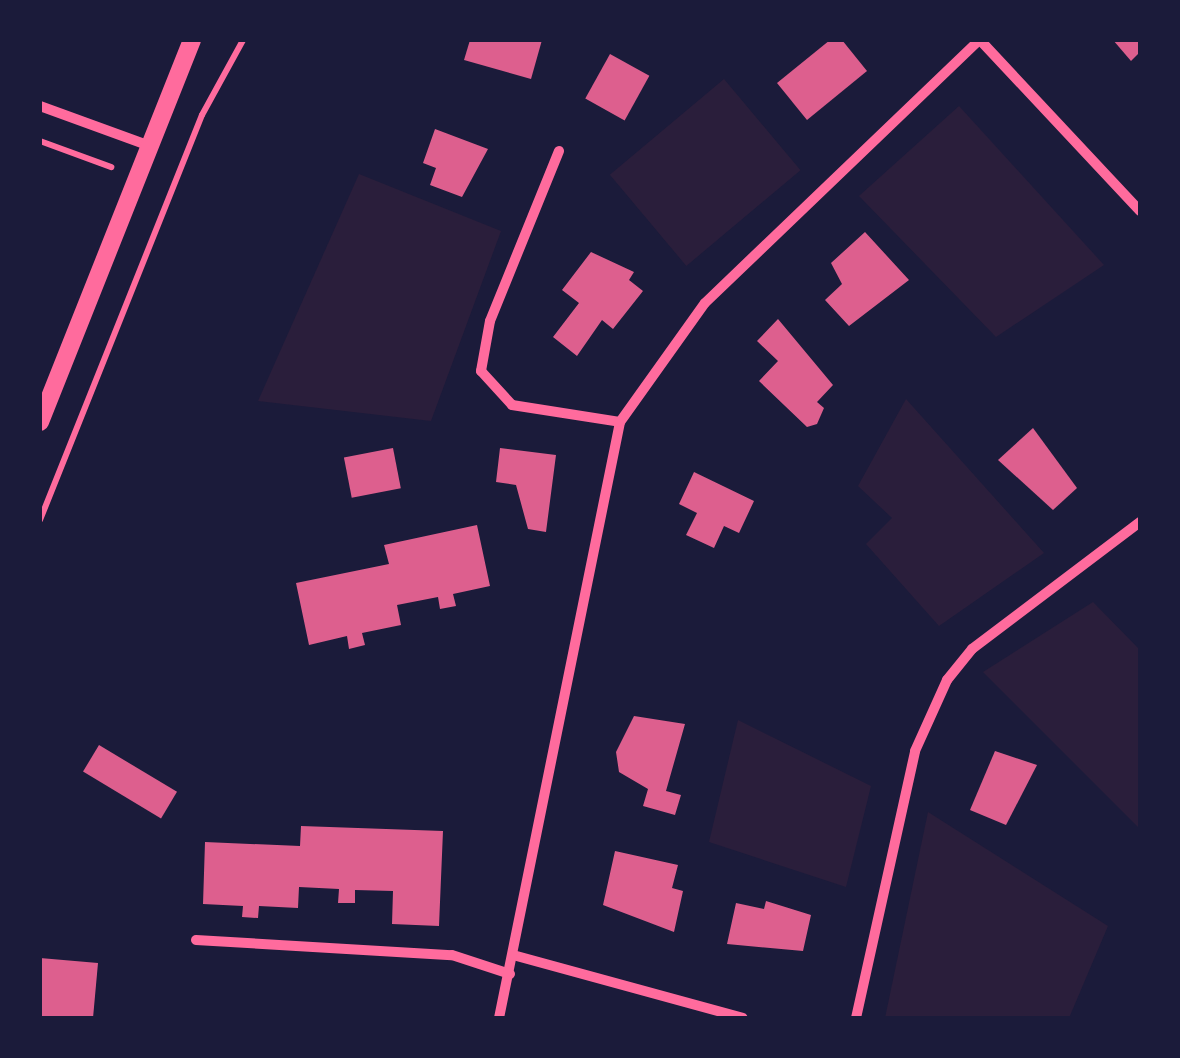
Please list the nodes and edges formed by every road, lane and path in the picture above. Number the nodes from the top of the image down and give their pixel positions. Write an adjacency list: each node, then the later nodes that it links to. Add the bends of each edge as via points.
1 (192, 40): 6 (street)
2 (243, 40): 12 (path, via 202,115)
3 (980, 40): 9 (street); 11 (street, via 705,303)
4 (40, 106): 6 (street)
5 (40, 141): 8 (path)
6 (150, 146): 10 (street)
7 (559, 151): 11 (street, via 490,321 481,372 512,405)
8 (110, 167)
9 (1140, 211)
10 (40, 422)
11 (620, 422): 15 (street)
12 (40, 520)
13 (1140, 522): 19 (street, via 972,650 947,680 916,751)
14 (196, 940): 16 (street, via 452,955)
15 (513, 955): 16 (street); 18 (street)
16 (510, 974): 17 (street)
17 (499, 1018)
18 (743, 1018)
19 (856, 1018)

